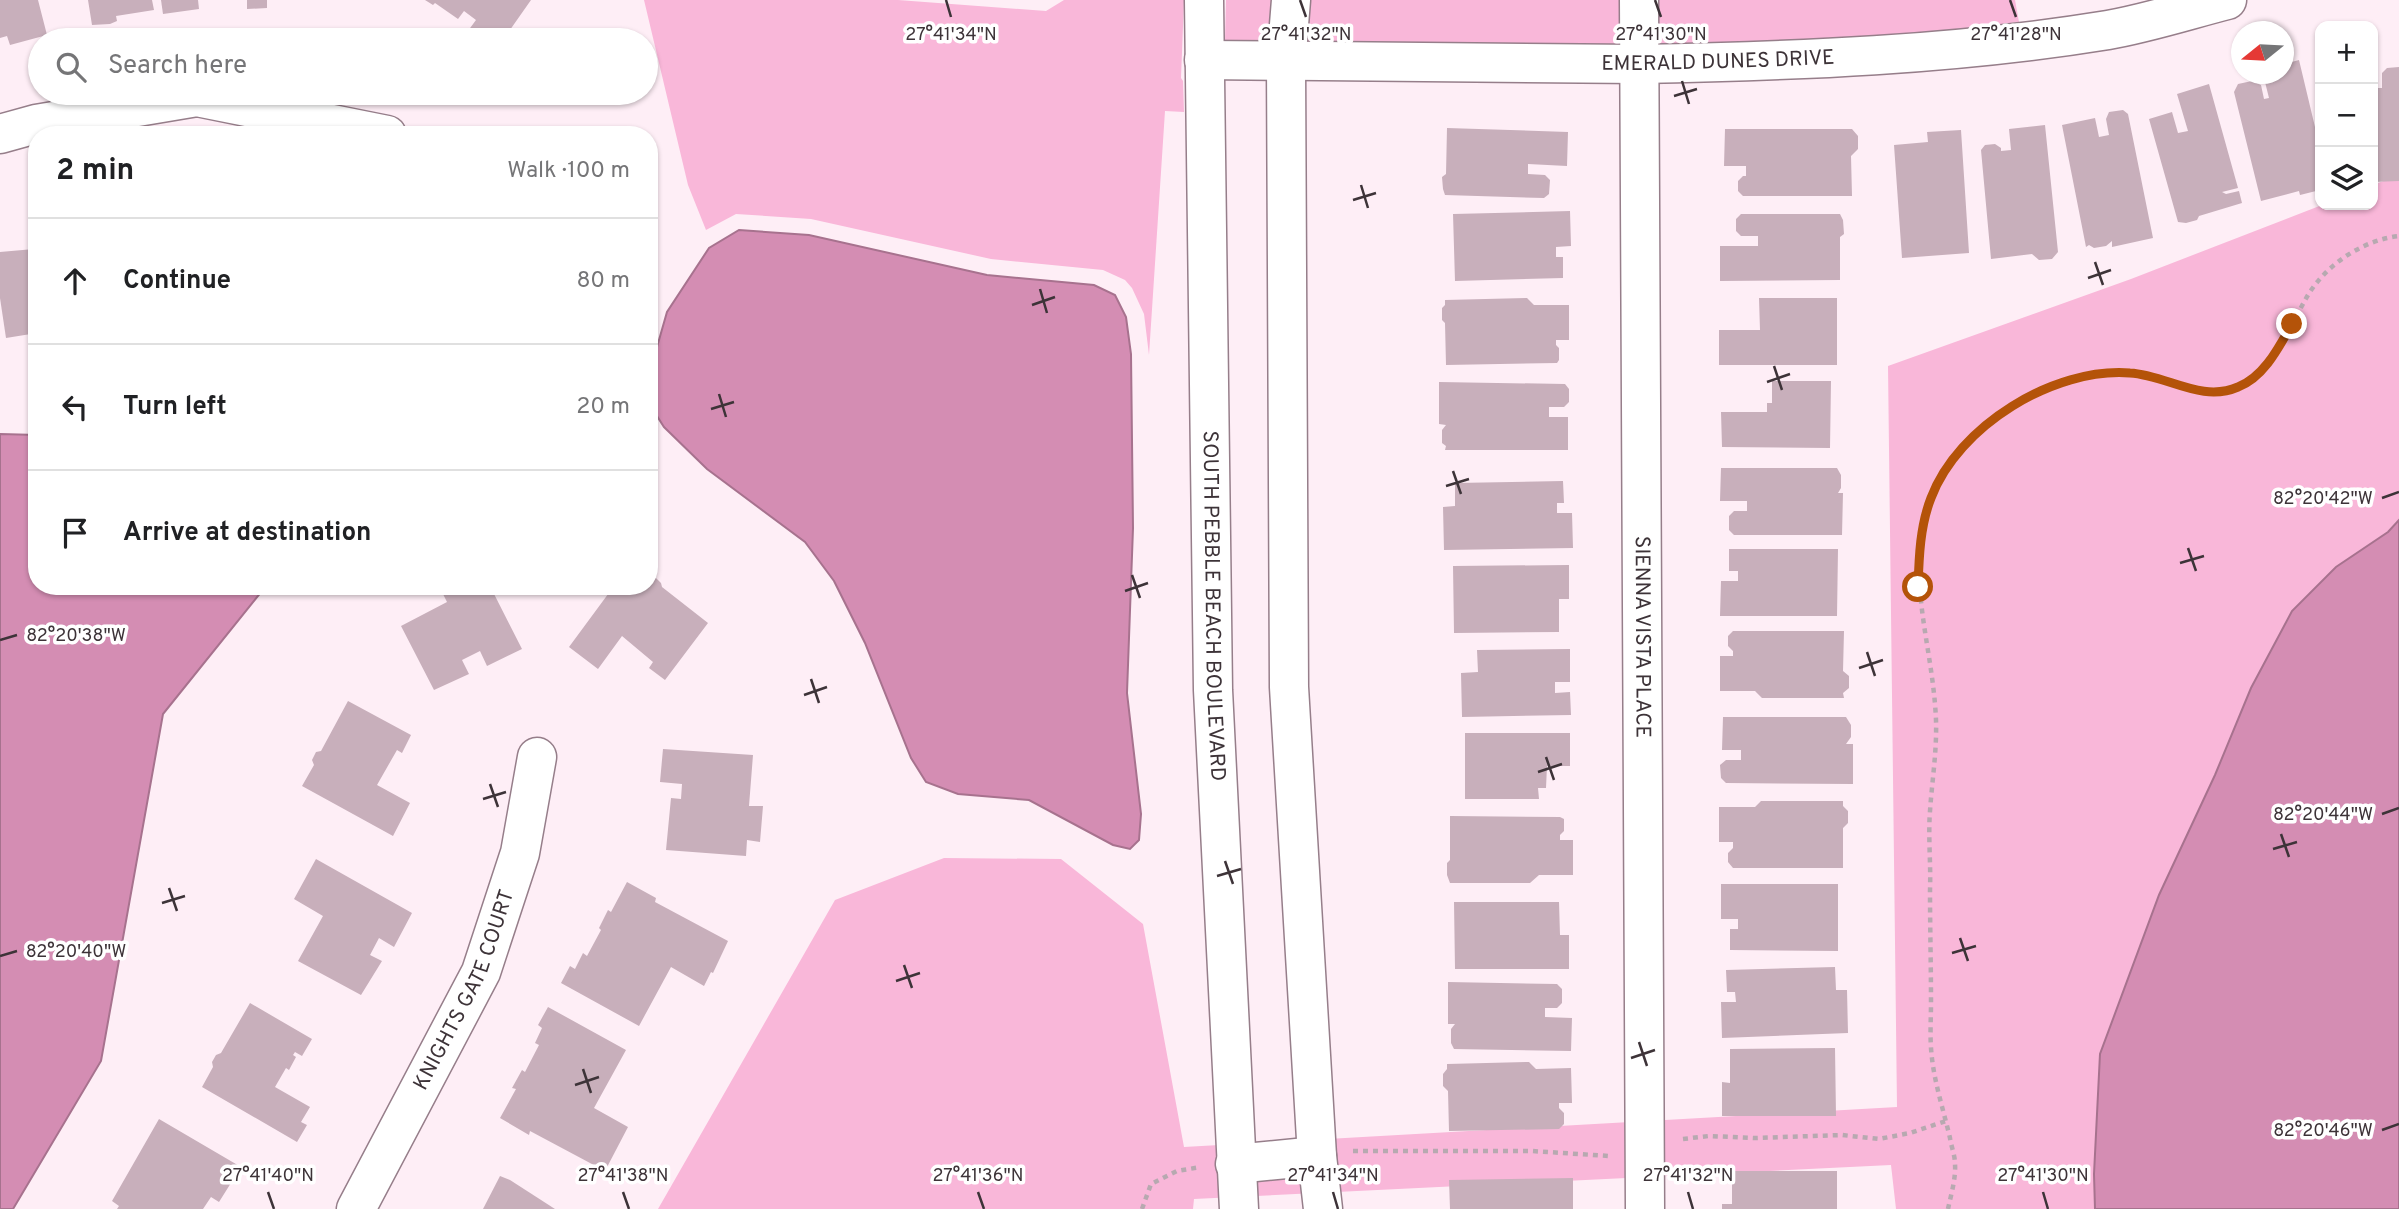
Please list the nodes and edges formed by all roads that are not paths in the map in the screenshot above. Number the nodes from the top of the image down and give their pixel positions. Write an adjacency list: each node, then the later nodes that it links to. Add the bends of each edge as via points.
1 (1204, 0): 5 (street, SOUTH PEBBLE BEACH BOULEVARD)
2 (1291, 0): 6 (street)
3 (1639, 0): 7 (street, SIENNA VISTA PLACE)
4 (2227, 0): 7 (street, EMERALD DUNES DRIVE, via 2110,29 1959,49)
5 (1204, 60): 6 (street, EMERALD DUNES DRIVE); 16 (street, SOUTH PEBBLE BEACH BOULEVARD, via 1213,690)
6 (1286, 62): 7 (street, EMERALD DUNES DRIVE); 15 (street, via 1289,687)
7 (1639, 64): 20 (street, SIENNA VISTA PLACE)
8 (149, 105): 11 (street)
9 (237, 105): 12 (street)
10 (28, 126): 13 (street)
11 (29, 126)
12 (342, 126)
13 (0, 134)
14 (537, 757): 17 (street, KNIGHTS GATE COURT, via 520,853 481,972)
15 (1317, 1156): 16 (street); 19 (street)
16 (1236, 1164): 18 (street, SOUTH PEBBLE BEACH BOULEVARD)
17 (356, 1209)
18 (1239, 1209)
19 (1323, 1209)
20 (1645, 1209)

